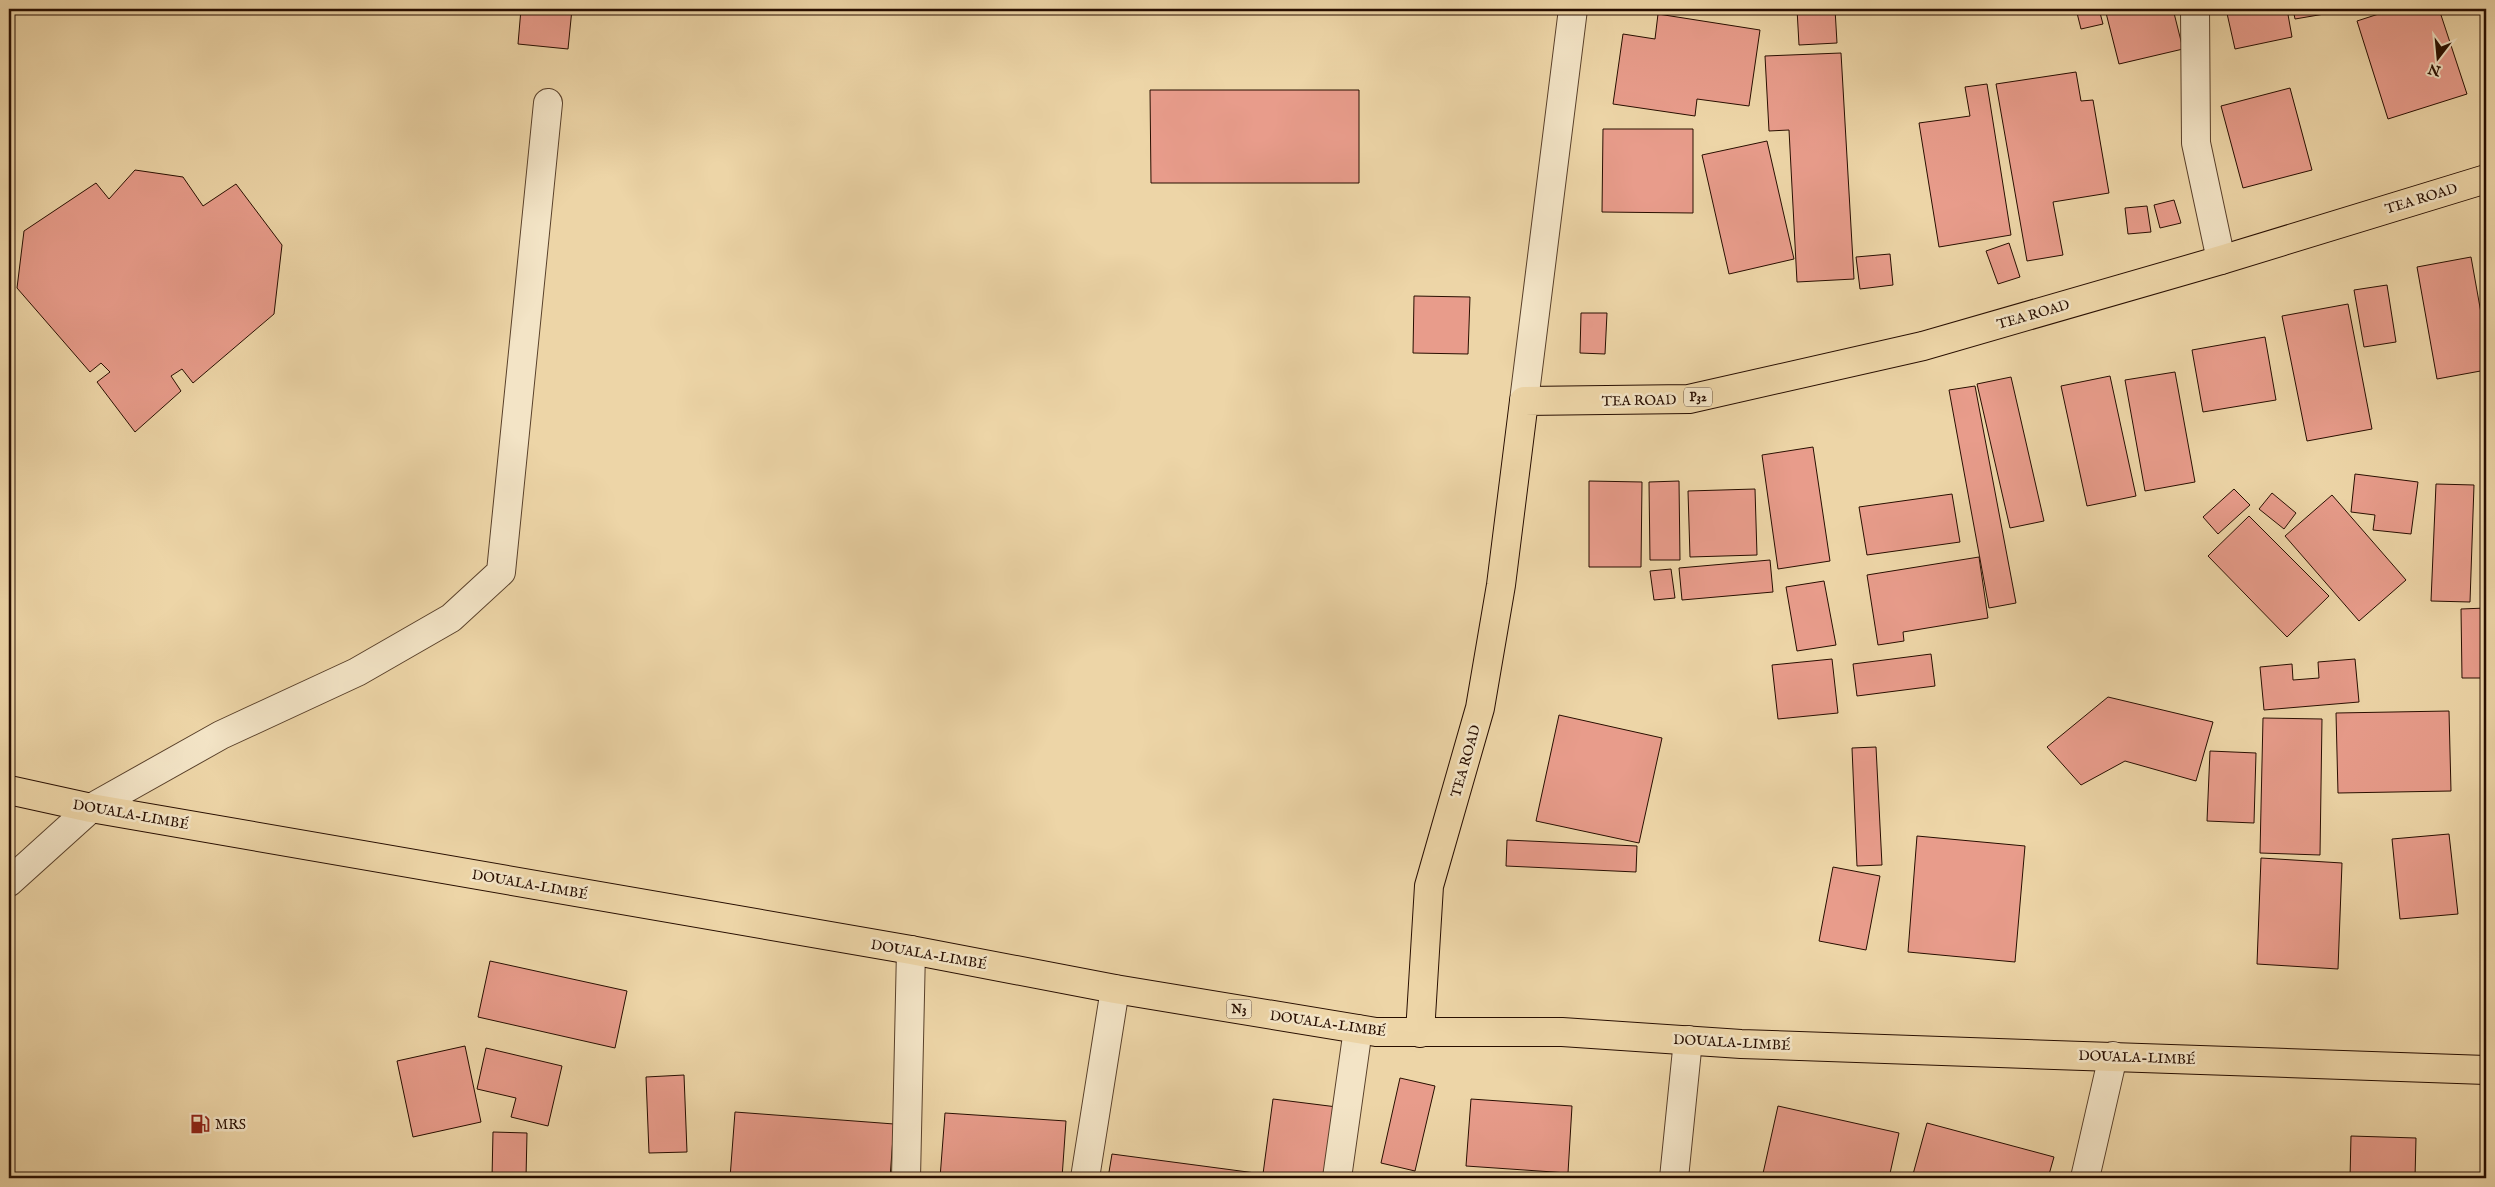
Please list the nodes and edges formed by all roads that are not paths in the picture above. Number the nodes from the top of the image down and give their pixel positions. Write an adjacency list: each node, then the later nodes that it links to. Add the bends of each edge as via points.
1 (1573, 9): 6 (street)
2 (2195, 9): 5 (street, via 2196,143)
3 (548, 103): 8 (street, via 501,572 451,618 357,672 221,735)
4 (2486, 179): 5 (main road, TEA ROAD / P32)
5 (2221, 260): 6 (main road, TEA ROAD / P32, via 1923,346 1689,399)
6 (1524, 401): 13 (main road, TEA ROAD, via 1501,585 1480,708 1429,886)
7 (9, 790): 8 (main road, DOUALA-LIMBÉ / N3)
8 (91, 808): 9 (street); 10 (main road, DOUALA-LIMBÉ / N3)
9 (9, 882)
10 (911, 950): 11 (main road, DOUALA-LIMBÉ / N3); 17 (street)
11 (1115, 989): 12 (main road, DOUALA-LIMBÉ / N3); 18 (street)
12 (1358, 1029): 13 (main road, DOUALA-LIMBÉ / N3); 19 (street)
13 (1420, 1034): 14 (main road, DOUALA-LIMBÉ / N3, via 1562,1032)
14 (1688, 1040): 15 (main road, DOUALA-LIMBÉ / N3); 20 (street)
15 (2113, 1056): 16 (main road, DOUALA-LIMBÉ / N3); 21 (street)
16 (2486, 1070)
17 (906, 1178)
18 (1085, 1178)
19 (1337, 1178)
20 (1674, 1178)
21 (2085, 1178)

